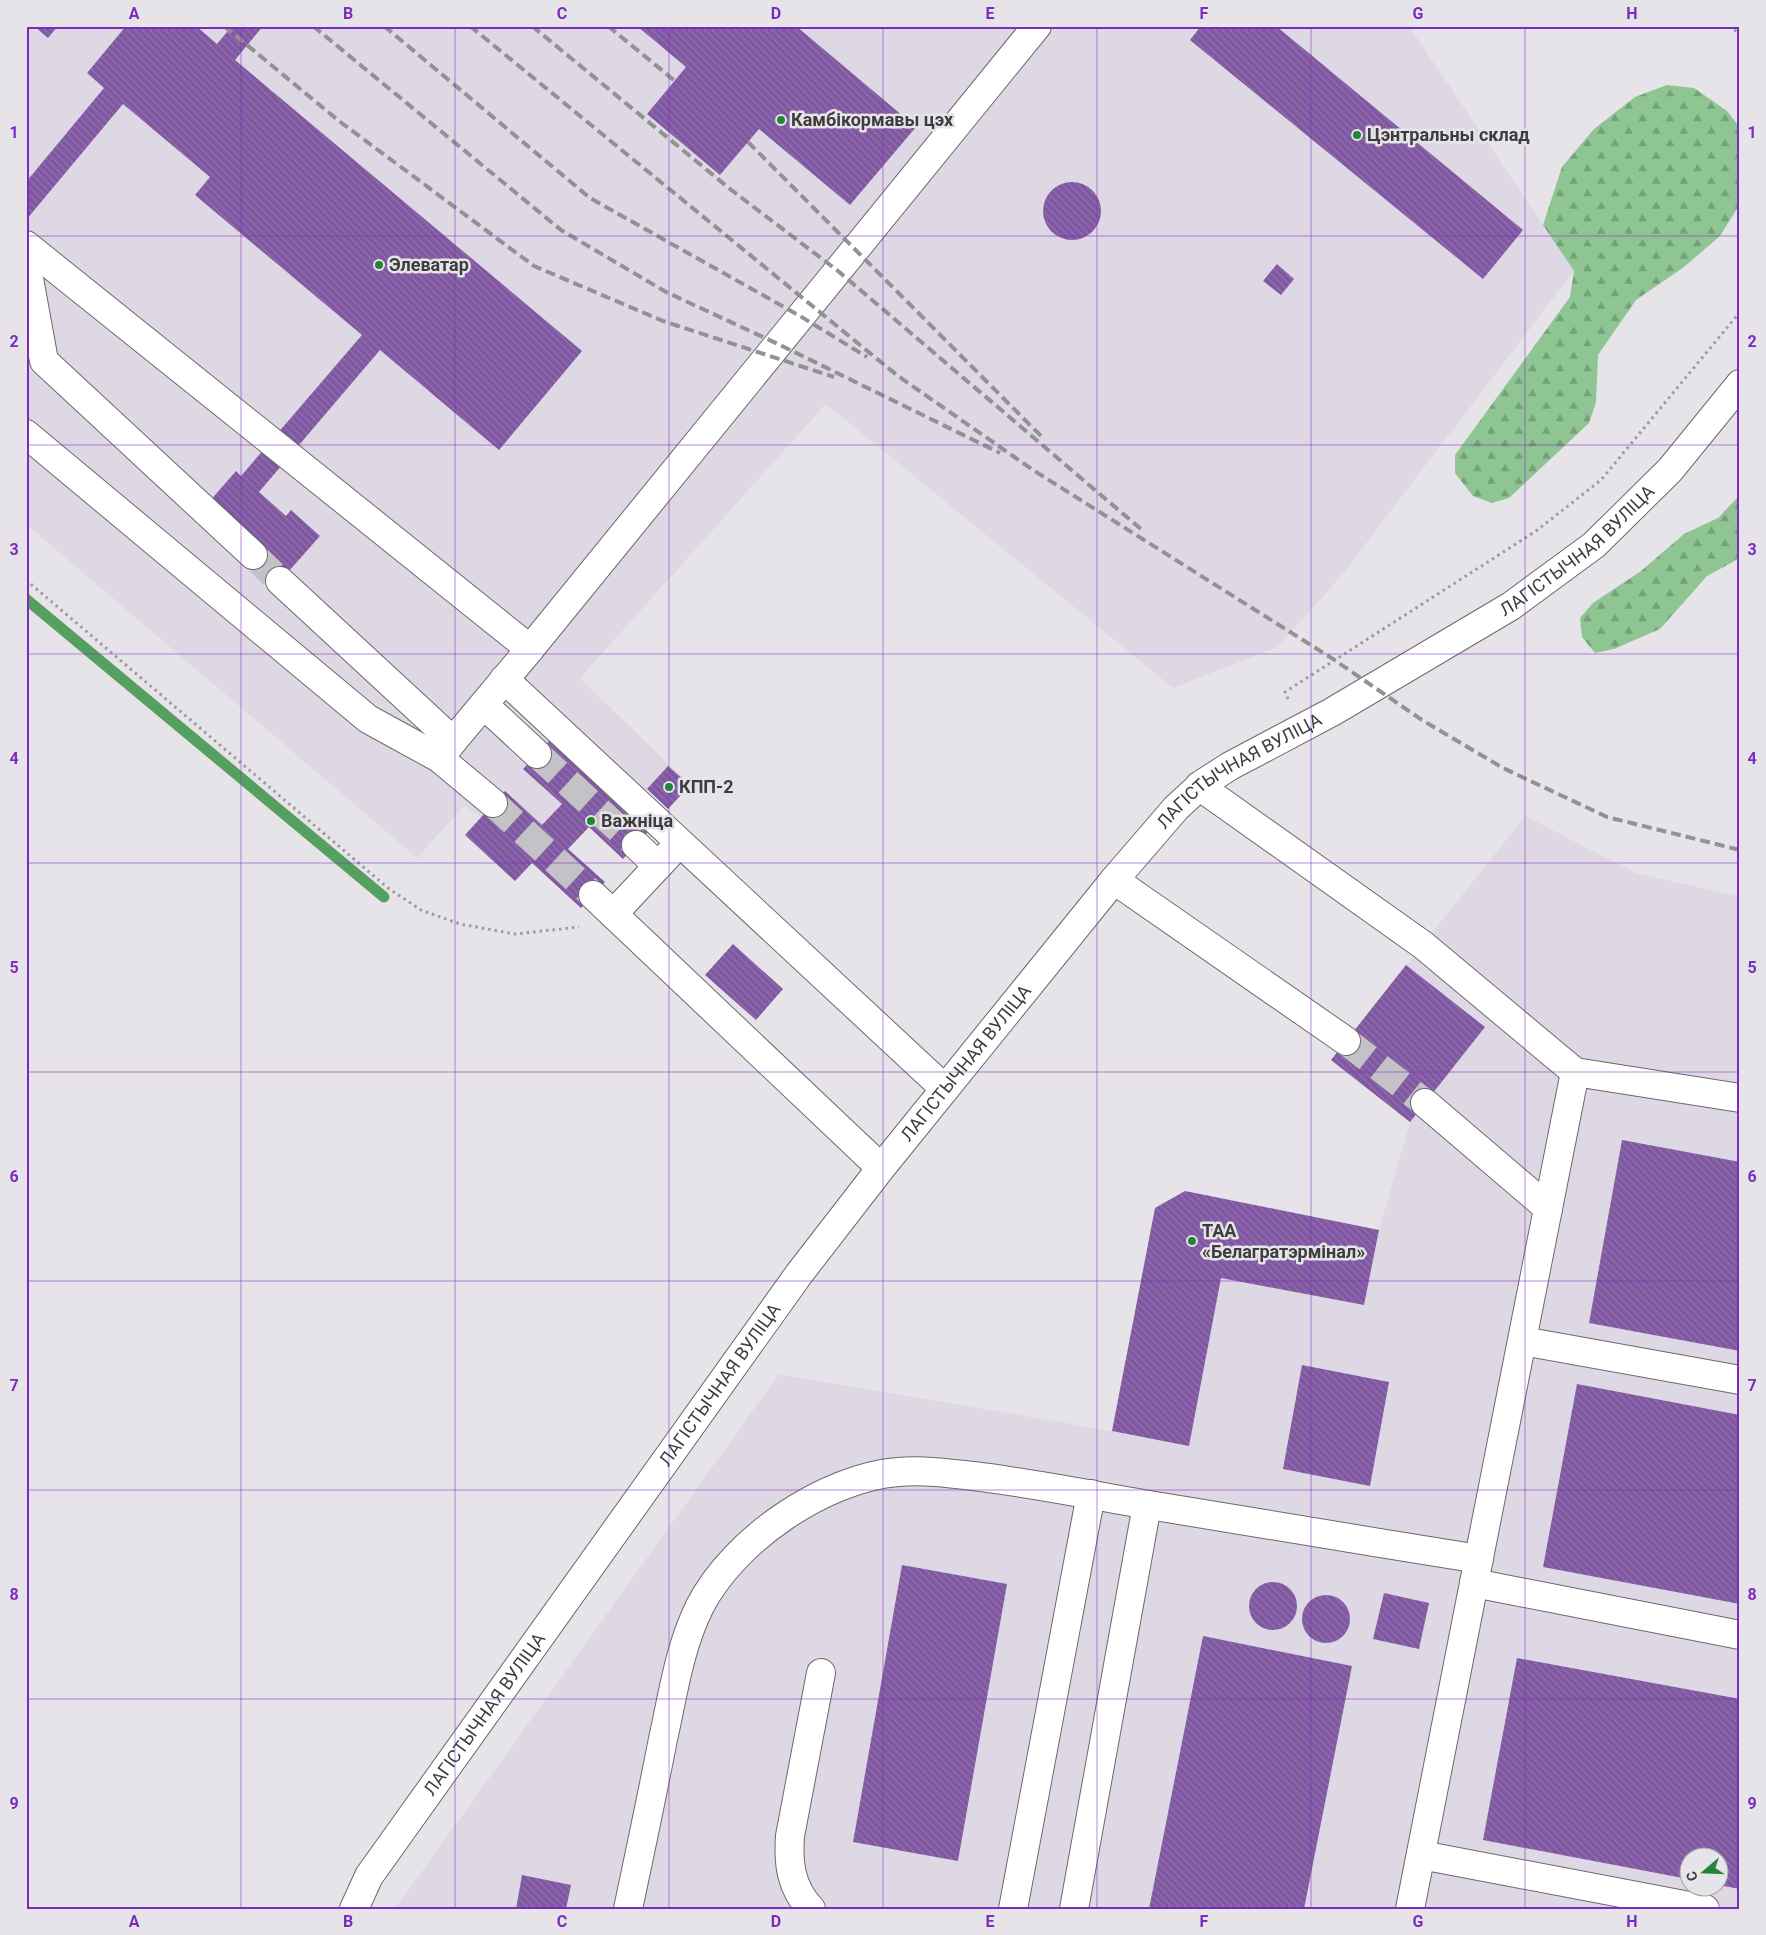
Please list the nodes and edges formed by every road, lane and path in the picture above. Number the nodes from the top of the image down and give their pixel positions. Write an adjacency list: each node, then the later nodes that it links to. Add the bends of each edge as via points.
1 (1729, 26): 3 (path)
2 (1029, 29): 12 (street)
3 (1740, 34)
4 (26, 245): 12 (street)
5 (26, 262): 9 (street, via 44,361)
6 (1740, 312): 15 (path, via 1601,480 1536,531 1285,692)
7 (1740, 384): 15 (street, ЛАГІСТЫЧНАЯ ВУЛІЦА, via 1670,470 1594,545 1511,606)
8 (26, 434): 16 (street, via 368,720)
9 (252, 555)
10 (26, 580): 25 (path, via 388,888 421,910 460,924 515,934 580,927)
11 (280, 581): 16 (street)
12 (530, 649): 13 (street)
13 (504, 679): 14 (street); 20 (street)
14 (484, 705): 16 (street); 17 (street)
15 (1300, 730): 18 (street, ЛАГІСТЫЧНАЯ ВУЛІЦА)
16 (446, 750): 19 (street)
17 (537, 754)
18 (1199, 786): 23 (street, ЛАГІСТЫЧНАЯ ВУЛІЦА); 27 (street, via 1423,945)
19 (494, 803)
20 (680, 842): 22 (street); 28 (street)
21 (636, 845): 22 (street)
22 (658, 866): 25 (street)
23 (1114, 880): 26 (street); 28 (street, ЛАГІСТЫЧНАЯ ВУЛІЦА)
24 (593, 895): 25 (street)
25 (613, 914): 31 (street)
26 (1346, 1041)
27 (1575, 1072): 29 (street); 32 (street)
28 (945, 1089): 31 (street, ЛАГІСТЫЧНАЯ ВУЛІЦА)
29 (1740, 1098)
30 (1426, 1102): 32 (street)
31 (881, 1168): 41 (street, ЛАГІСТЫЧНАЯ ВУЛІЦА, via 799,1274 375,1868)
32 (1548, 1208): 33 (street)
33 (1523, 1341): 34 (street); 37 (street)
34 (1740, 1380)
35 (1091, 1494): 36 (street); 42 (street, via 1009,1480 936,1472 897,1472 855,1482 813,1499 777,1521 744,1548 720,1575 700,1606 680,1659); 44 (street)
36 (1147, 1505): 37 (street); 45 (street)
37 (1477, 1571): 38 (street); 40 (street)
38 (1740, 1636)
39 (820, 1673): 43 (street, via 788,1856 791,1877 800,1898)
40 (1421, 1856): 46 (street); 47 (street)
41 (354, 1909)
42 (628, 1909)
43 (811, 1909)
44 (1013, 1909)
45 (1074, 1909)
46 (1410, 1909)
47 (1705, 1909)

